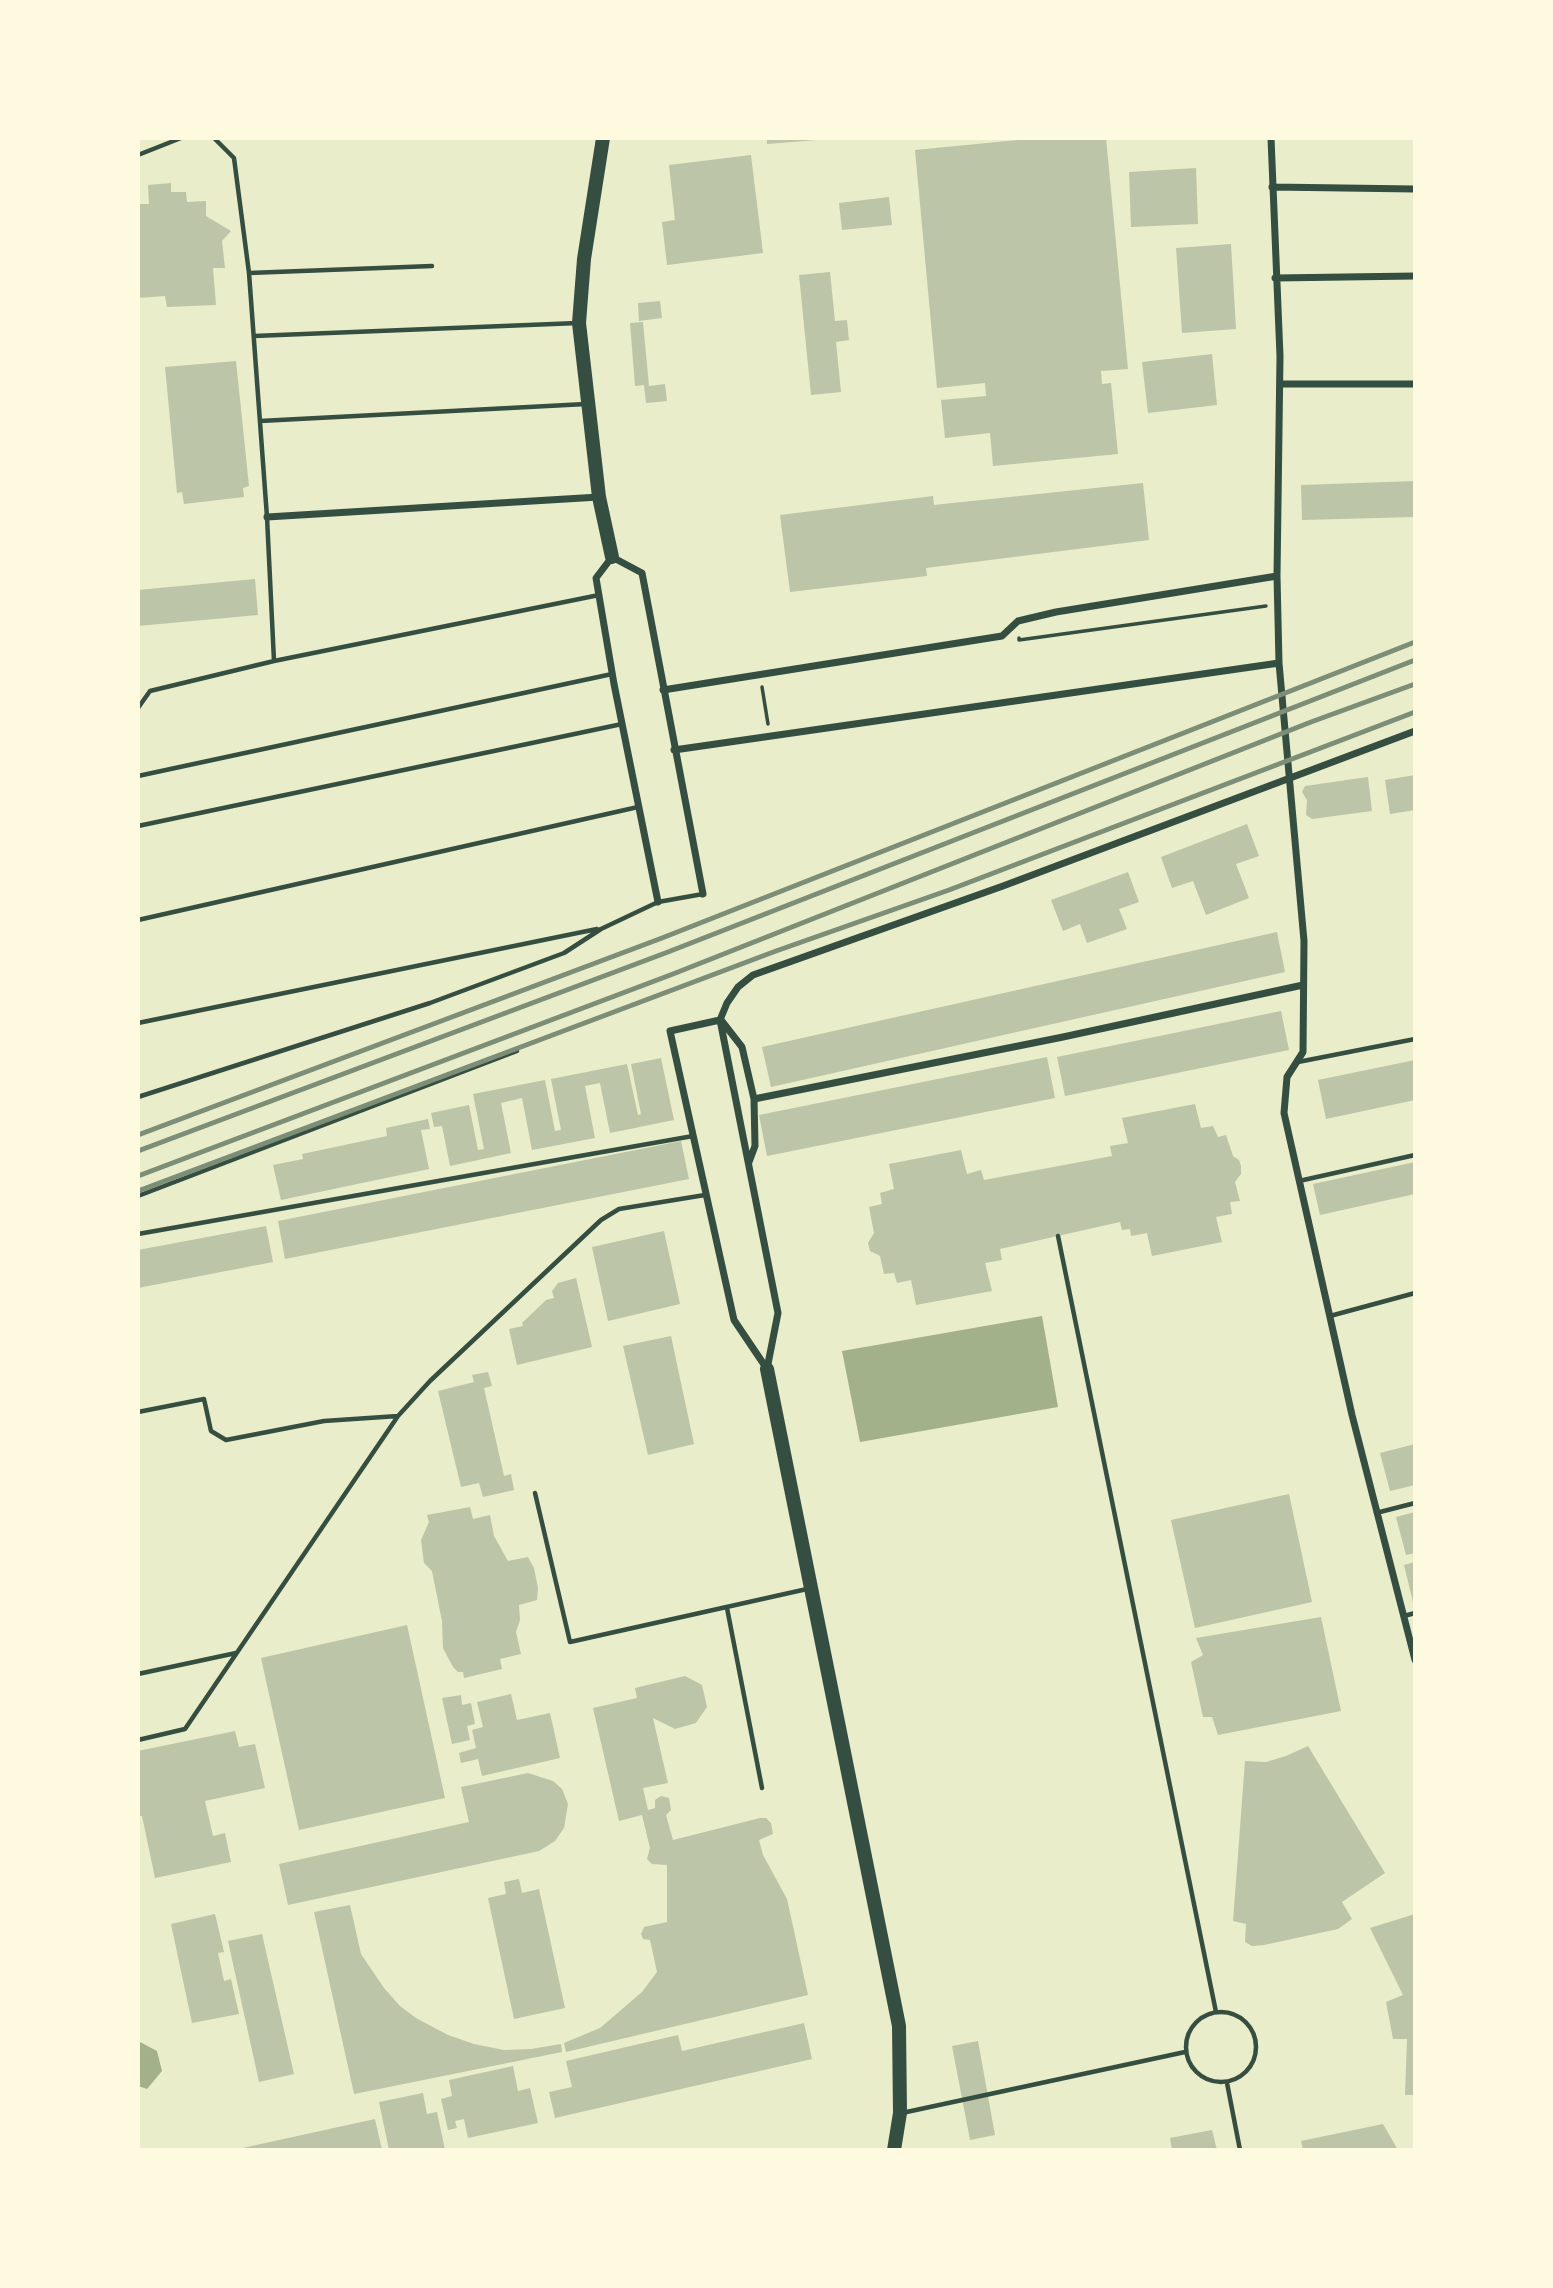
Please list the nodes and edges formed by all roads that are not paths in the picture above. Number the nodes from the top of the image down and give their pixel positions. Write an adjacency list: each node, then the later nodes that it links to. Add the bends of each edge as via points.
1 (181, 138): 5 (lane)
2 (214, 138): 9 (lane, via 234,158)
3 (603, 138): 12 (main road)
4 (1271, 138): 6 (street)
5 (138, 155)
6 (1272, 187): 7 (street); 11 (street)
7 (1415, 189)
8 (432, 266): 9 (lane)
9 (249, 273): 13 (lane)
10 (1415, 276): 11 (street)
11 (1275, 278): 14 (street)
12 (579, 323): 13 (lane); 16 (main road)
13 (254, 336): 17 (lane)
14 (1280, 384): 15 (street); 21 (street)
15 (1415, 384)
16 (587, 404): 17 (lane); 18 (main road)
17 (260, 421): 19 (lane)
18 (599, 497): 19 (street); 20 (main road)
19 (267, 517): 23 (lane)
20 (612, 557): 22 (street, via 596,578); 26 (street, via 642,573)
21 (1277, 576): 24 (street); 26 (street, via 1056,612 1018,621 1002,636)
22 (599, 595): 23 (lane); 25 (street)
23 (274, 661): 27 (lane, via 150,691)
24 (1279, 663): 30 (street); 32 (street)
25 (612, 674): 28 (street); 31 (lane)
26 (663, 690): 30 (street)
27 (138, 708)
28 (622, 724): 33 (street); 34 (lane)
29 (1415, 731): 32 (street)
30 (674, 750): 35 (street)
31 (138, 776)
32 (1288, 778): 39 (street, via 1304,941); 40 (street, via 753,975 738,987)
33 (639, 807): 36 (street); 37 (lane)
34 (138, 826)
35 (702, 894): 36 (lane)
36 (658, 902): 38 (lane)
37 (138, 920)
38 (601, 929): 41 (lane); 45 (lane, via 565,953 430,1003)
39 (1303, 985): 44 (street, via 1303,1052); 46 (street)
40 (720, 1020): 46 (street, via 742,1047); 47 (street, via 670,1031); 49 (street)
41 (138, 1023)
42 (1415, 1040): 44 (lane)
43 (517, 1051): 52 (lane)
44 (1297, 1062): 50 (street, via 1287,1077 1284,1113)
45 (138, 1097)
46 (754, 1099): 49 (street, via 755,1146)
47 (693, 1136): 51 (street); 53 (lane)
48 (1415, 1155): 50 (lane)
49 (749, 1162): 57 (street, via 778,1314)
50 (1299, 1181): 56 (street)
51 (705, 1195): 57 (street, via 734,1320); 59 (lane, via 619,1209 601,1220)
52 (138, 1196)
53 (138, 1234)
54 (1058, 1236): 72 (lane)
55 (1415, 1293): 56 (lane)
56 (1331, 1316): 62 (street)
57 (767, 1368): 63 (main road)
58 (138, 1412): 59 (lane, via 204,1399 211,1431 226,1440 324,1421)
59 (398, 1416): 67 (lane)
60 (535, 1493): 64 (lane, via 570,1642)
61 (1415, 1503): 62 (lane)
62 (1376, 1513): 66 (street)
63 (811, 1588): 64 (lane); 75 (main road, via 899,2026)
64 (727, 1608): 71 (lane)
65 (1415, 1613): 66 (lane)
66 (1404, 1616): 68 (street)
67 (236, 1653): 69 (lane); 70 (lane, via 185,1729)
68 (1415, 1660)
69 (138, 1674)
70 (138, 1740)
71 (762, 1788)
72 (1216, 2012): 73 (lane, via 1205,2015 1189,2031); 74 (lane, via 1246,2022 1256,2042 1246,2072)
73 (1185, 2052): 74 (lane, via 1195,2073); 75 (lane)
74 (1227, 2082): 77 (lane)
75 (900, 2113): 76 (main road)
76 (894, 2150)
77 (1240, 2150)

